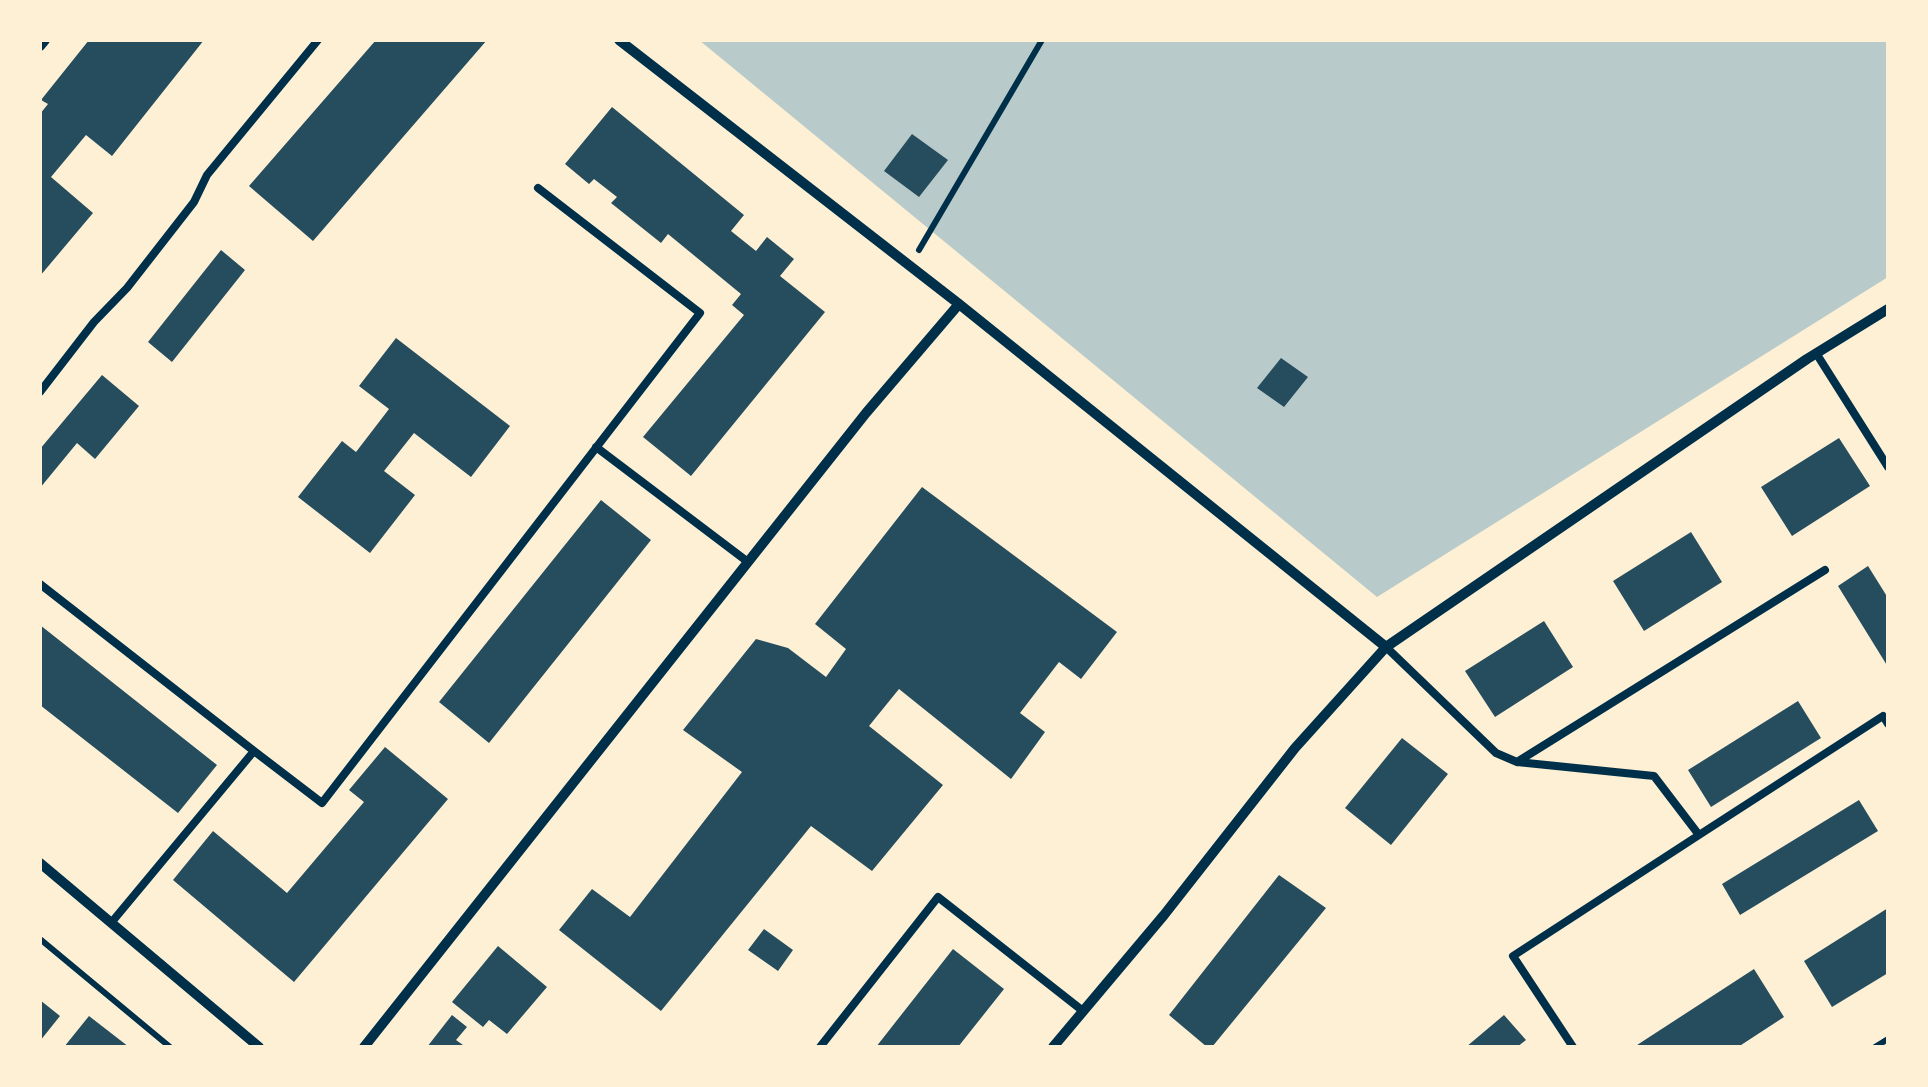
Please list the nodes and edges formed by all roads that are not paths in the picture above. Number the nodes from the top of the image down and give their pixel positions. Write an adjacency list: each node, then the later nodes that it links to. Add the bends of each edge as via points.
1 (45, 40): 4 (street)
2 (318, 40): 9 (lane)
3 (619, 40): 6 (street)
4 (40, 46)
5 (538, 188): 10 (lane, via 700,313)
6 (958, 304): 12 (street); 15 (street)
7 (1888, 309): 8 (street)
8 (1816, 354): 11 (lane); 15 (street)
9 (40, 392)
10 (596, 447): 12 (lane); 17 (lane, via 322,803)
11 (1888, 467)
12 (748, 562): 24 (street)
13 (1825, 570): 18 (lane)
14 (40, 584): 17 (lane)
15 (1386, 646): 18 (lane, via 1496,752); 22 (street, via 1294,748)
16 (1888, 724): 19 (lane, via 1883,716)
17 (254, 751): 21 (lane)
18 (1517, 762): 19 (lane, via 1654,776)
19 (1699, 835): 27 (lane, via 1513,956)
20 (40, 863): 21 (street)
21 (111, 923): 23 (street)
22 (1083, 1012): 25 (lane, via 938,897); 26 (street)
23 (259, 1047)
24 (364, 1047)
25 (820, 1047)
26 (1054, 1047)
27 (1573, 1047)

